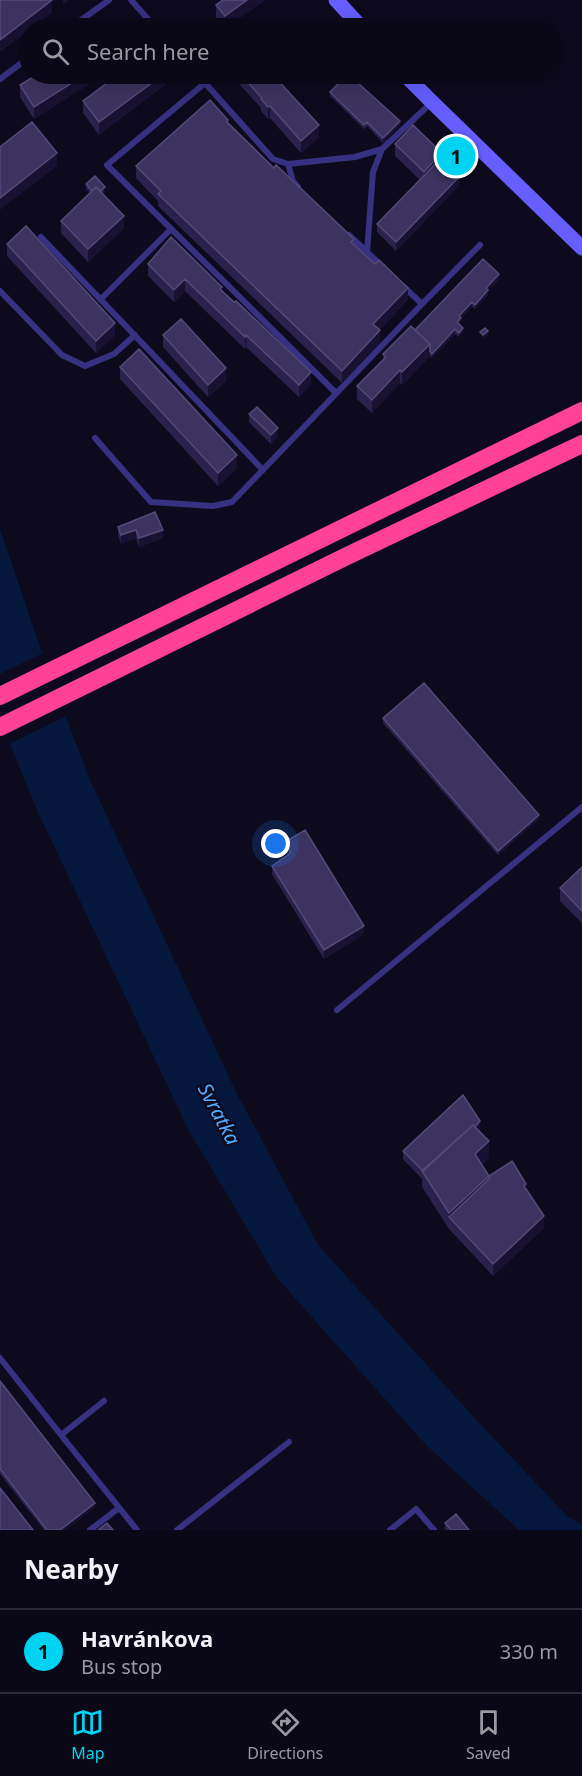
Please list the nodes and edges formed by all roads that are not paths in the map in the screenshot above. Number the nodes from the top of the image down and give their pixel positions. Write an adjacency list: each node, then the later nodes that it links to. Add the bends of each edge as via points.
1 (109, 0): 4 (lane)
2 (131, 0): 5 (lane)
3 (336, 0): 6 (street)
4 (84, 18)
5 (147, 18)
6 (353, 18)
7 (18, 66): 8 (lane)
8 (0, 79)
9 (204, 84): 17 (lane, via 107,165)
10 (206, 84): 14 (lane, via 273,159)
11 (414, 84): 12 (street)
12 (432, 102): 13 (lane); 20 (street)
13 (382, 149): 14 (lane, via 355,157); 21 (lane, via 373,172)
14 (288, 164): 15 (lane, via 293,181)
15 (301, 189)
16 (342, 228): 21 (lane)
17 (171, 229): 25 (lane); 28 (lane)
18 (41, 237): 25 (lane)
19 (480, 245): 26 (lane)
20 (582, 248)
21 (367, 252): 22 (lane)
22 (390, 274)
23 (398, 282): 26 (lane)
24 (0, 291): 27 (lane, via 62,355 85,366 114,354)
25 (101, 299): 27 (lane)
26 (422, 304): 28 (lane)
27 (135, 335): 32 (lane)
28 (336, 393): 32 (lane)
29 (582, 411): 33 (highway)
30 (95, 438): 32 (lane, via 151,502 213,507 232,502)
31 (582, 444): 34 (highway)
32 (263, 470)
33 (0, 696)
34 (0, 728)
35 (582, 807): 36 (lane)
36 (337, 1010)
37 (0, 1358): 39 (lane)
38 (104, 1401): 39 (lane)
39 (61, 1435): 41 (lane)
40 (289, 1442): 44 (lane)
41 (119, 1508): 42 (lane); 43 (lane)
42 (90, 1530)
43 (137, 1530)
44 (177, 1530)
45 (390, 1530): 46 (lane, via 416,1509)
46 (434, 1530)

